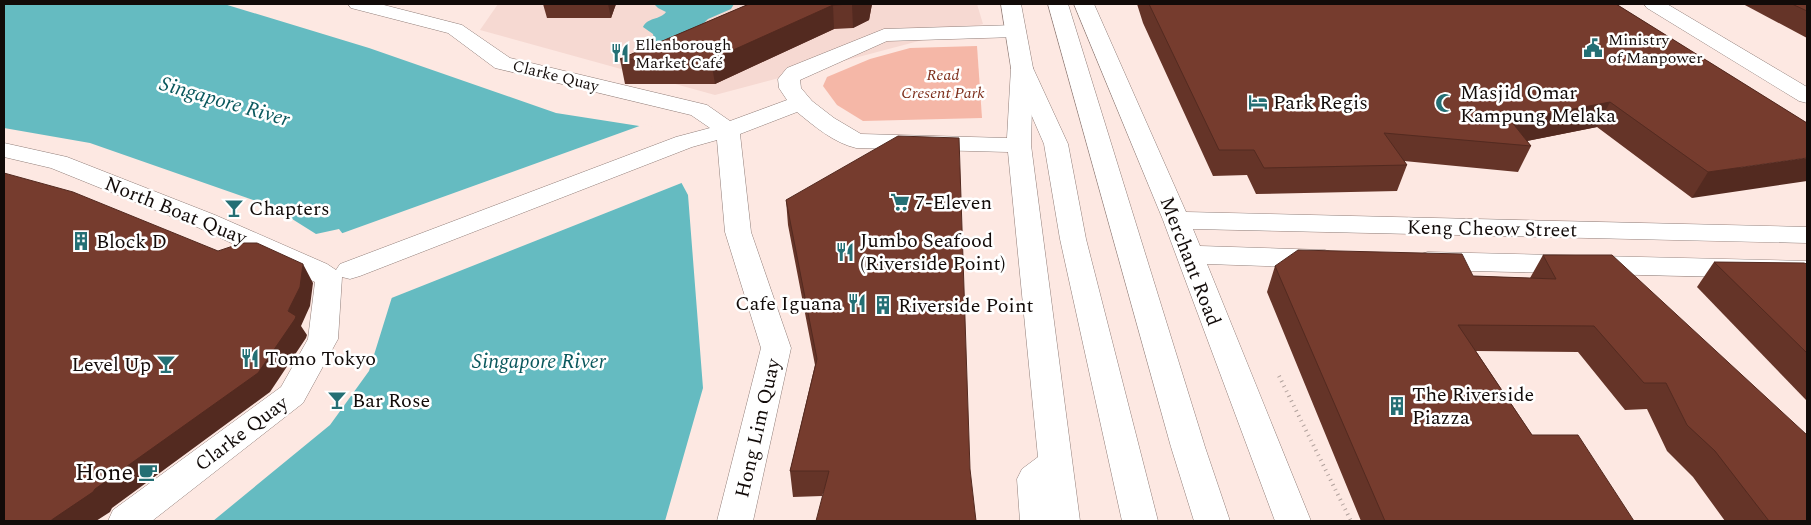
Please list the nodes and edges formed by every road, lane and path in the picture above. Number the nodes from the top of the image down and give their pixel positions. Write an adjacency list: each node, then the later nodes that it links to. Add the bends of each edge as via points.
1 (358, 4): 10 (main road, Clarke Quay, via 455,29 503,63 699,110)
2 (1011, 4): 6 (main road)
3 (1058, 4): 31 (main road)
4 (1084, 4): 13 (main road, Merchant Road)
5 (1654, 4): 8 (main road)
6 (1016, 31): 7 (main road); 9 (main road, via 897,33 874,38 795,73 788,85)
7 (1022, 68): 11 (main road); 30 (main road, via 1056,144 1073,239)
8 (1807, 96)
9 (800, 103): 10 (main road); 11 (main road, via 842,135 856,141 946,153)
10 (728, 130): 21 (main road, via 684,142); 27 (main road, Hong Lim Quay, via 738,232 776,348)
11 (1019, 145): 25 (main road)
12 (4, 150): 24 (main road, North Boat Quay, via 58,162 318,270 329,278)
13 (1176, 220): 14 (main road, Keng Cheow Street); 18 (main road, Merchant Road)
14 (1322, 224): 15 (main road, Keng Cheow Street); 18 (main road, via 1347,259)
15 (1583, 230): 16 (main road, Keng Cheow Street); 20 (main road)
16 (1729, 233): 17 (main road, Keng Cheow Street); 22 (main road)
17 (1807, 235)
18 (1189, 256): 32 (main road, Merchant Road)
19 (1400, 261): 20 (main road, Keng Cheow Street)
20 (1613, 266): 22 (main road, Keng Cheow Street)
21 (350, 270)
22 (1765, 270): 23 (main road, Keng Cheow Street)
23 (1807, 270)
24 (328, 292): 26 (main road, Clarke Quay, via 323,339 292,395)
25 (1056, 462): 28 (main road, via 1034,479); 29 (main road)
26 (126, 521)
27 (735, 521)
28 (1038, 521)
29 (1062, 521)
30 (1140, 521)
31 (1212, 521)
32 (1293, 521)

